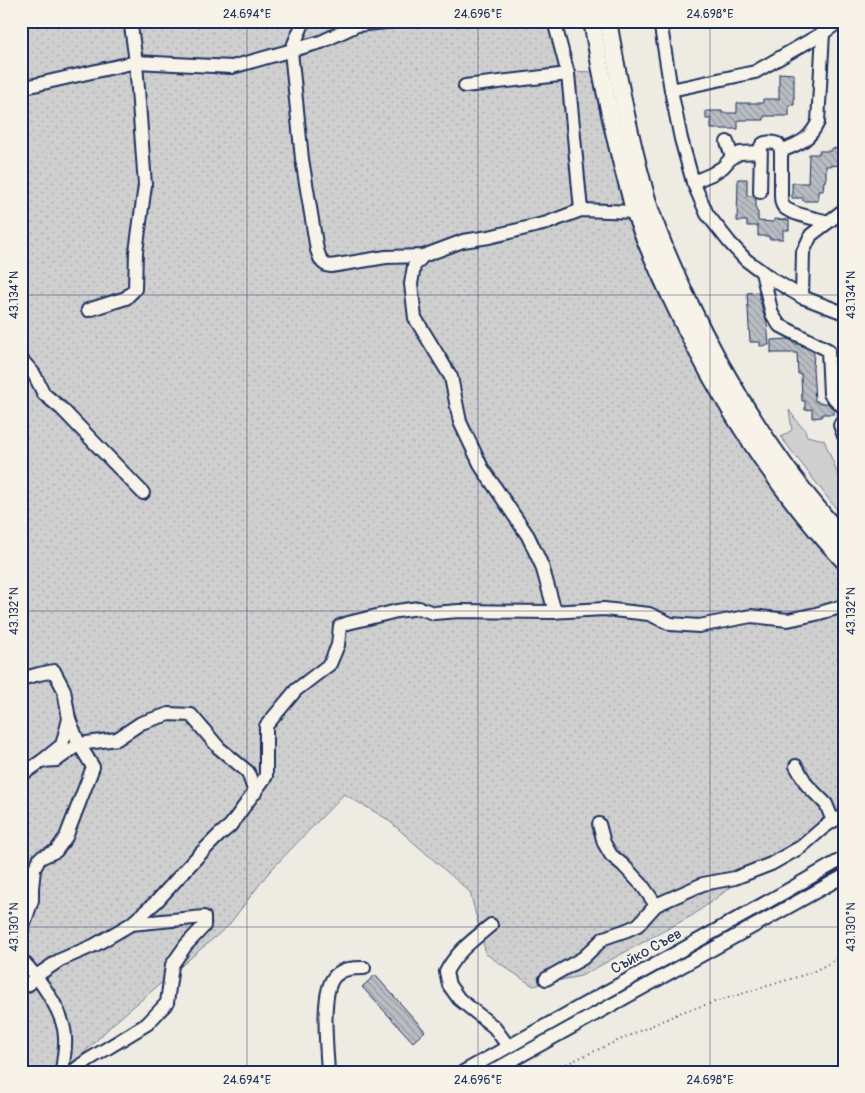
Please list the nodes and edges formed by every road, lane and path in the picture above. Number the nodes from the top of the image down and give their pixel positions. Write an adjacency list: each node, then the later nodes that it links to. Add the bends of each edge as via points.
1 (130, 21): 11 (street)
2 (304, 21): 10 (street)
3 (395, 21): 10 (street, via 356,25 321,42)
4 (554, 21): 12 (street)
5 (592, 21): 24 (main road, via 603,84)
6 (608, 21): 36 (main road, via 632,145 668,257 736,392 805,492)
7 (660, 21): 15 (street)
8 (840, 21): 9 (street)
9 (823, 33): 15 (street, via 755,72); 17 (street, via 818,122 809,137)
10 (291, 51): 11 (street, via 232,67); 26 (street, via 302,159 321,262 331,266 386,257)
11 (136, 62): 14 (street); 29 (street, via 145,185 136,252 135,289 126,298)
12 (568, 74): 13 (street); 22 (street)
13 (464, 86)
14 (21, 88)
15 (670, 90): 20 (street)
16 (727, 142): 19 (street)
17 (781, 151): 18 (street, via 778,144 765,142); 25 (street, via 781,195 785,208)
18 (760, 152): 19 (street, via 740,153); 21 (street)
19 (732, 157): 20 (street, via 723,167)
20 (693, 182): 27 (street, via 707,214 746,260)
21 (760, 192)
22 (581, 210): 24 (street); 26 (street, via 547,223 462,241)
23 (844, 210): 25 (street)
24 (635, 212): 37 (main road, via 687,333 722,396 790,498)
25 (828, 222): 28 (street, via 811,235 803,252)
26 (423, 256): 39 (street, via 414,266 411,284 415,318 451,377 460,422 482,468 528,536 542,566)
27 (762, 272): 28 (street); 32 (street, via 772,314 779,325 828,350 830,394)
28 (802, 296): 30 (street)
29 (88, 310)
30 (844, 313)
31 (21, 359): 35 (street, via 34,374 44,394)
32 (844, 408)
33 (844, 418): 34 (street, via 840,425)
34 (844, 436)
35 (143, 493)
36 (841, 535)
37 (844, 561)
38 (844, 606): 39 (street, via 788,620 751,616 698,626 671,624 649,614 604,609)
39 (555, 612): 46 (street, via 434,613 419,608 340,626 338,645 330,664 296,690 266,726 266,776)
40 (21, 679): 41 (street, via 54,672 64,690)
41 (69, 719): 42 (street); 43 (street, via 62,744)
42 (79, 744): 43 (street, via 57,760); 46 (street, via 117,739 141,723 169,714 191,715 219,748 248,772); 51 (street, via 93,767 66,837 56,851 40,858)
43 (42, 761): 45 (street)
44 (796, 766): 47 (street, via 807,785)
45 (21, 775)
46 (255, 793): 53 (street, via 230,826)
47 (838, 819): 52 (street, via 801,847 771,864 735,878 703,884)
48 (599, 824): 52 (street, via 611,855 642,885)
49 (844, 858): 62 (street, Съйко Съев)
50 (844, 876): 67 (street, Съйко Съев)
51 (27, 885): 55 (street, via 32,900)
52 (656, 905): 60 (street, via 638,925 604,938 583,958)
53 (131, 924): 59 (street, via 60,960); 64 (street, via 204,917 204,926 172,965 167,1003 147,1024)
54 (491, 925): 62 (street, via 453,959 446,972 449,984 459,999 494,1027)
55 (21, 932)
56 (844, 956): 68 (path, via 810,974 682,1012)
57 (22, 965): 59 (street)
58 (364, 968): 65 (street, via 347,968 334,976 327,993)
59 (36, 976): 61 (street); 63 (street, via 60,1016 65,1036)
60 (546, 979)
61 (21, 988)
62 (508, 1046): 66 (street, Съйко Съев)
63 (62, 1072)
64 (72, 1072)
65 (328, 1072)
66 (463, 1072)
67 (491, 1072)
68 (548, 1072)

